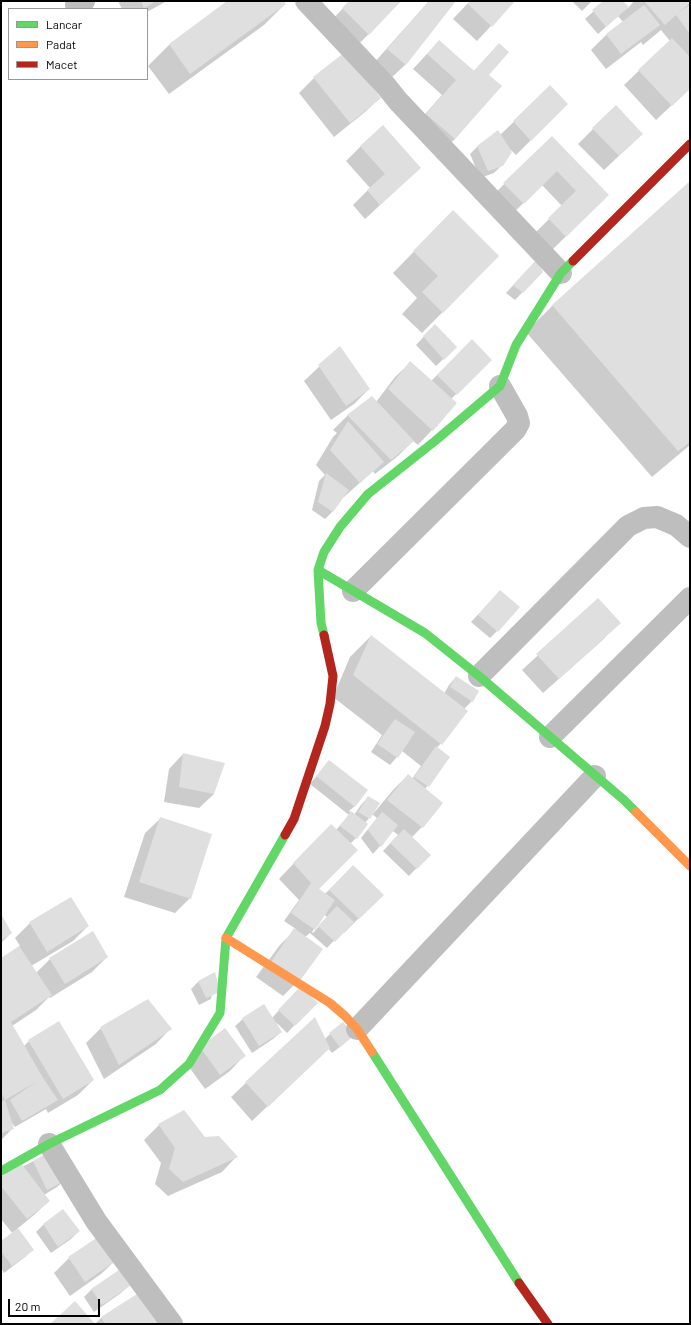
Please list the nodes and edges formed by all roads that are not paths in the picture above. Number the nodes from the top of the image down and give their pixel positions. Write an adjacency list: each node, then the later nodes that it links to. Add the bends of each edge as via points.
1 (306, 1): 3 (street)
2 (690, 144): 3 (street)
3 (561, 273): 4 (street, via 516,346)
4 (500, 386): 6 (street, via 368,494 324,552); 7 (street, via 517,416 515,430)
5 (690, 537): 9 (street, via 676,525 657,517 644,518 628,526)
6 (318, 570): 7 (street); 13 (street, via 321,623 333,676 325,726 294,819)
7 (353, 591): 9 (street, via 425,633)
8 (690, 598): 10 (street)
9 (479, 676): 10 (street)
10 (550, 737): 11 (street)
11 (595, 776): 12 (street, via 624,800); 14 (street)
12 (690, 866)
13 (226, 938): 14 (street, via 330,1003); 15 (street, via 220,1013 189,1064 160,1090)
14 (357, 1028): 18 (street, via 521,1286)
15 (49, 1144): 16 (street); 17 (street, via 96,1221)
16 (1, 1171)
17 (172, 1324)
18 (548, 1324)

